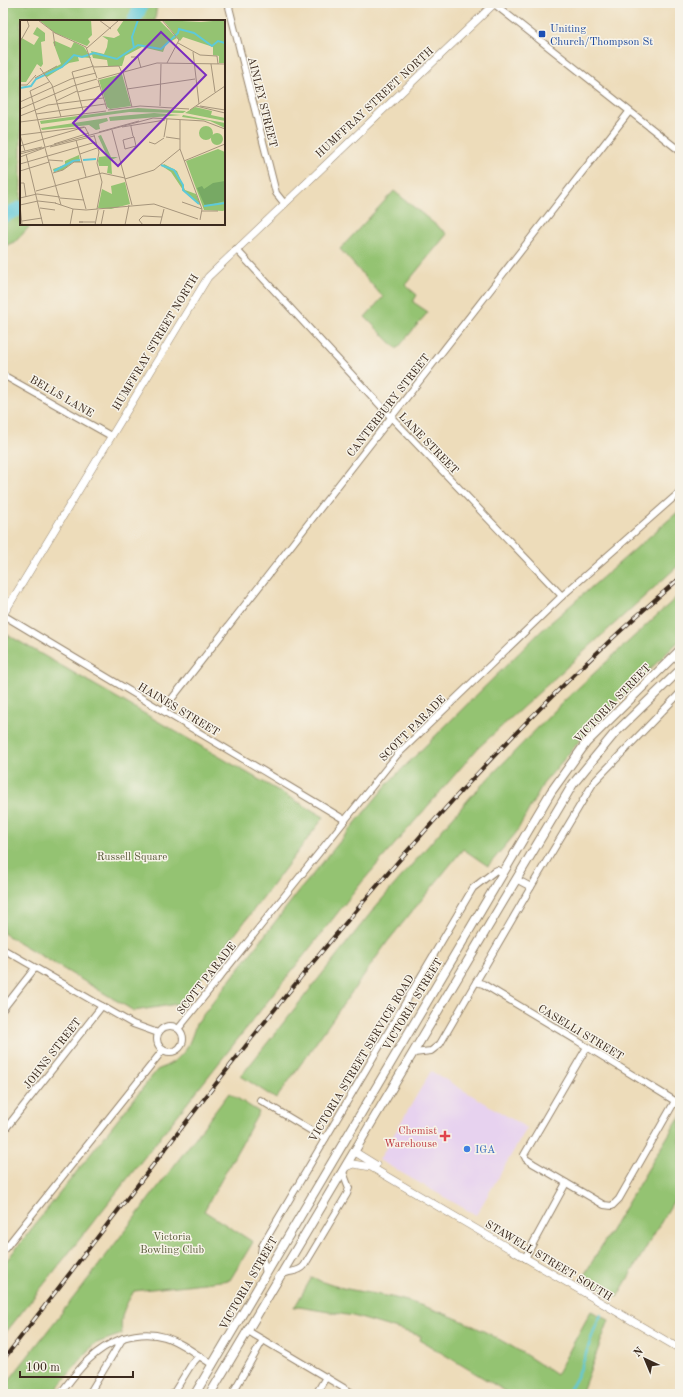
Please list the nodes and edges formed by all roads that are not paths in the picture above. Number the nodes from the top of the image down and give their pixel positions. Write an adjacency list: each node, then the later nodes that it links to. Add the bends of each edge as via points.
1 (228, 3): 5 (street, AINLEY STREET, via 276,193)
2 (494, 3): 3 (street); 5 (street, HUMFFRAY STREET NORTH)
3 (629, 112): 4 (street); 8 (street, CANTERBURY STREET)
4 (680, 151)
5 (284, 203): 6 (street, HUMFFRAY STREET NORTH)
6 (236, 249): 8 (street, LANE STREET); 9 (street, HUMFFRAY STREET NORTH, via 205,281)
7 (3, 375): 9 (street, BELLS LANE)
8 (391, 417): 11 (street, LANE STREET); 16 (street, CANTERBURY STREET)
9 (110, 436): 12 (street, HUMFFRAY STREET NORTH)
10 (680, 492): 11 (street, SCOTT PARADE)
11 (562, 596): 17 (street, SCOTT PARADE, via 397,755)
12 (3, 615): 16 (street, HAINES STREET)
13 (680, 650): 18 (main road, VICTORIA STREET, via 582,748 551,792)
14 (680, 670): 19 (main road, via 614,734 584,769 563,799)
15 (680, 693): 20 (street, via 597,778)
16 (163, 710): 17 (street, HAINES STREET)
17 (345, 820): 26 (street, SCOTT PARADE)
18 (502, 872): 19 (main road); 33 (street, VICTORIA STREET SERVICE ROAD, via 494,871 473,888); 35 (main road, VICTORIA STREET)
19 (516, 879): 20 (street); 30 (main road)
20 (531, 887): 23 (street)
21 (3, 949): 22 (street)
22 (36, 968): 24 (street); 25 (street)
23 (476, 982): 28 (street, CASELLI STREET, via 484,984); 30 (street, via 438,1047 431,1051)
24 (102, 1006): 27 (street, via 133,1024); 32 (street, JOHNS STREET)
25 (3, 1009)
26 (179, 1028): 27 (street, via 167,1026); 29 (street, via 183,1036 178,1050)
27 (158, 1033): 29 (street, via 156,1041)
28 (587, 1047): 37 (street, via 524,1155 526,1159); 37 (street, CASELLI STREET, via 675,1101 619,1199 612,1206 604,1205)
29 (163, 1050): 40 (street)
30 (414, 1053): 34 (main road)
31 (260, 1100): 33 (street)
32 (3, 1132)
33 (325, 1138): 43 (street, VICTORIA STREET SERVICE ROAD, via 262,1246 261,1255)
34 (355, 1152): 35 (main road); 36 (main road); 38 (street, STAWELL STREET SOUTH, via 386,1171)
35 (336, 1156): 43 (main road, VICTORIA STREET)
36 (344, 1170): 38 (street, STAWELL STREET SOUTH, via 352,1164 368,1165); 44 (main road); 44 (street, via 348,1192 304,1266 300,1270 287,1272)
37 (566, 1183): 42 (street)
38 (408, 1189): 42 (street, STAWELL STREET SOUTH)
39 (3, 1239): 40 (street)
40 (10, 1243): 41 (street)
41 (3, 1251)
42 (525, 1258): 49 (street, STAWELL STREET SOUTH)
43 (266, 1273): 45 (main road, VICTORIA STREET)
44 (281, 1276): 46 (main road)
45 (237, 1324): 46 (main road); 51 (main road, VICTORIA STREET)
46 (248, 1331): 48 (street); 57 (main road)
47 (123, 1338): 50 (street, via 141,1333 154,1333 172,1339); 53 (street, via 104,1347 88,1359); 54 (street)
48 (263, 1340): 52 (street); 58 (street)
49 (680, 1349)
50 (199, 1356): 51 (street); 55 (street)
51 (212, 1365): 56 (main road, VICTORIA STREET)
52 (326, 1377): 59 (street); 60 (street)
53 (60, 1394)
54 (89, 1394)
55 (174, 1394)
56 (195, 1394)
57 (210, 1394)
58 (232, 1394)
59 (316, 1394)
60 (354, 1394)

